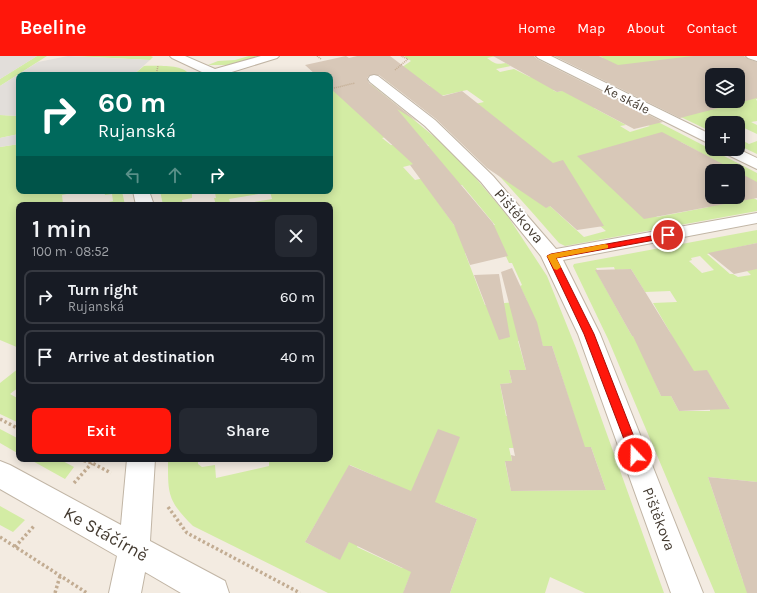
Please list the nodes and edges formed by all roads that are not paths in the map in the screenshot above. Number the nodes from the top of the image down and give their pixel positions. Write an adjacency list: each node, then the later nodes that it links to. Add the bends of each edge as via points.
1 (176, 56): 6 (street)
2 (273, 56): 7 (street)
3 (542, 56): 9 (street, Ke skále)
4 (752, 56): 5 (street)
5 (757, 58)
6 (207, 72)
7 (218, 72)
8 (374, 79): 13 (street, Pištěkova, via 436,128 487,179)
9 (705, 138)
10 (741, 156): 11 (street)
11 (757, 164)
12 (757, 218): 13 (street)
13 (551, 256): 19 (street, Pištěkova, via 589,334)
14 (141, 462): 16 (street)
15 (0, 474): 16 (street, Ke Stáčírně)
16 (134, 550): 17 (street); 18 (street, Ke Stáčírně)
17 (125, 593)
18 (213, 593)
19 (687, 593)

